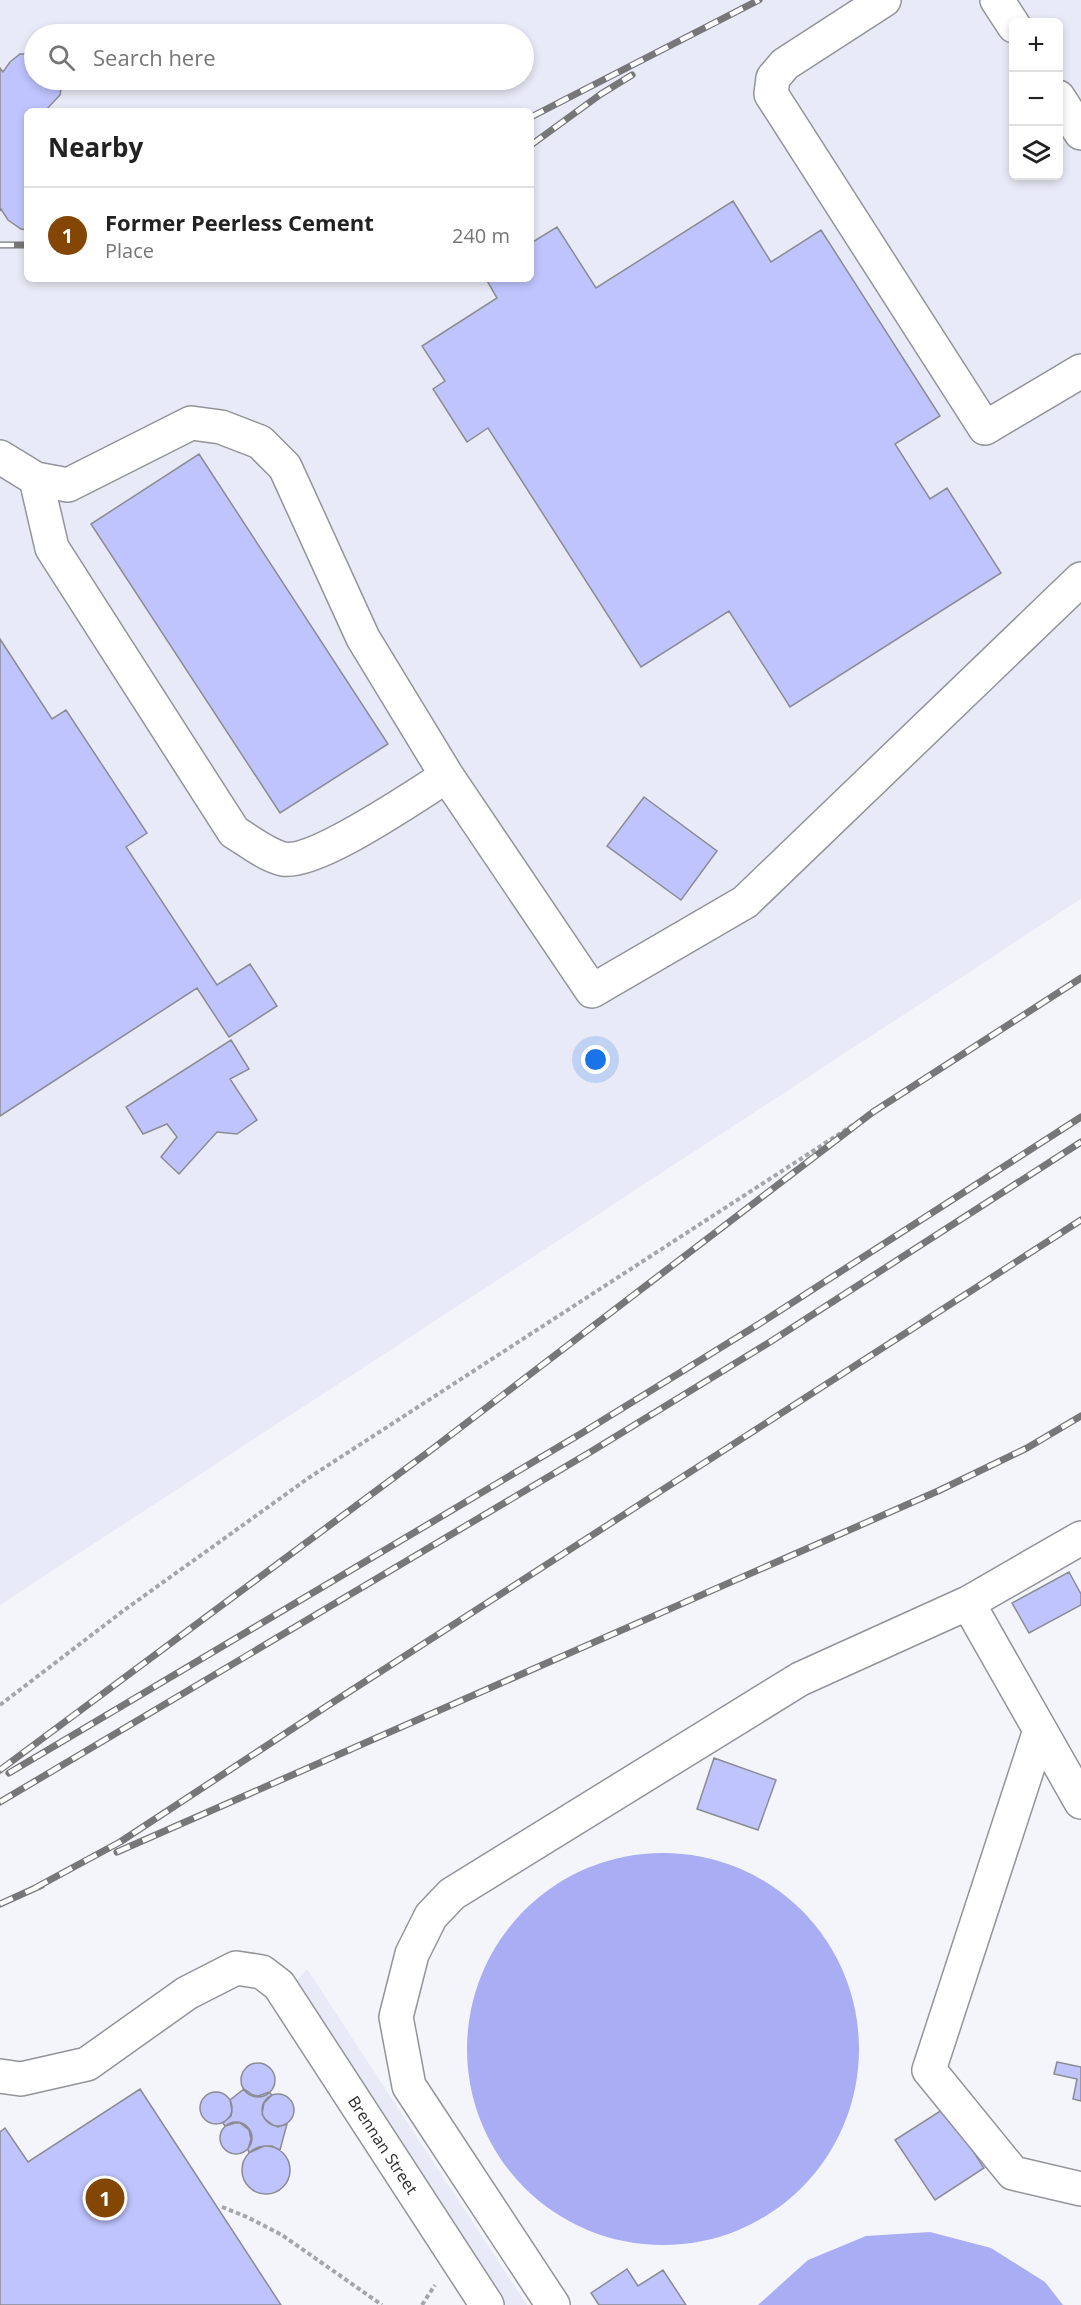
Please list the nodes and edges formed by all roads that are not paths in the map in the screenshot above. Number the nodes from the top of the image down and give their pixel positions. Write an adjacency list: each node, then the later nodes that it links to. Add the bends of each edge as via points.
1 (884, 0): 6 (lane, via 784,64 773,78 771,94 985,428)
2 (997, 0): 3 (lane)
3 (1009, 18)
4 (1063, 104): 5 (lane)
5 (1081, 133)
6 (1081, 370)
7 (0, 457): 8 (lane)
8 (36, 479): 10 (lane, via 68,485 191,423 221,427 260,442 285,467 363,638); 10 (lane, via 52,548 234,832 282,859 296,859 330,846)
9 (1081, 579): 10 (lane, via 745,902 592,991)
10 (447, 776)
11 (1081, 1538): 12 (lane)
12 (968, 1603): 13 (lane); 18 (lane, via 800,1679 452,1894 431,1916 412,1954 396,2017 409,2086)
13 (1040, 1730): 14 (lane); 16 (lane, via 928,2070 1013,2174)
14 (1081, 1802)
15 (0, 2076): 17 (lane, Brennan Street, via 21,2079 87,2064 187,1993 236,1968 262,1972 279,1984)
16 (1081, 2189)
17 (487, 2305)
18 (553, 2305)

